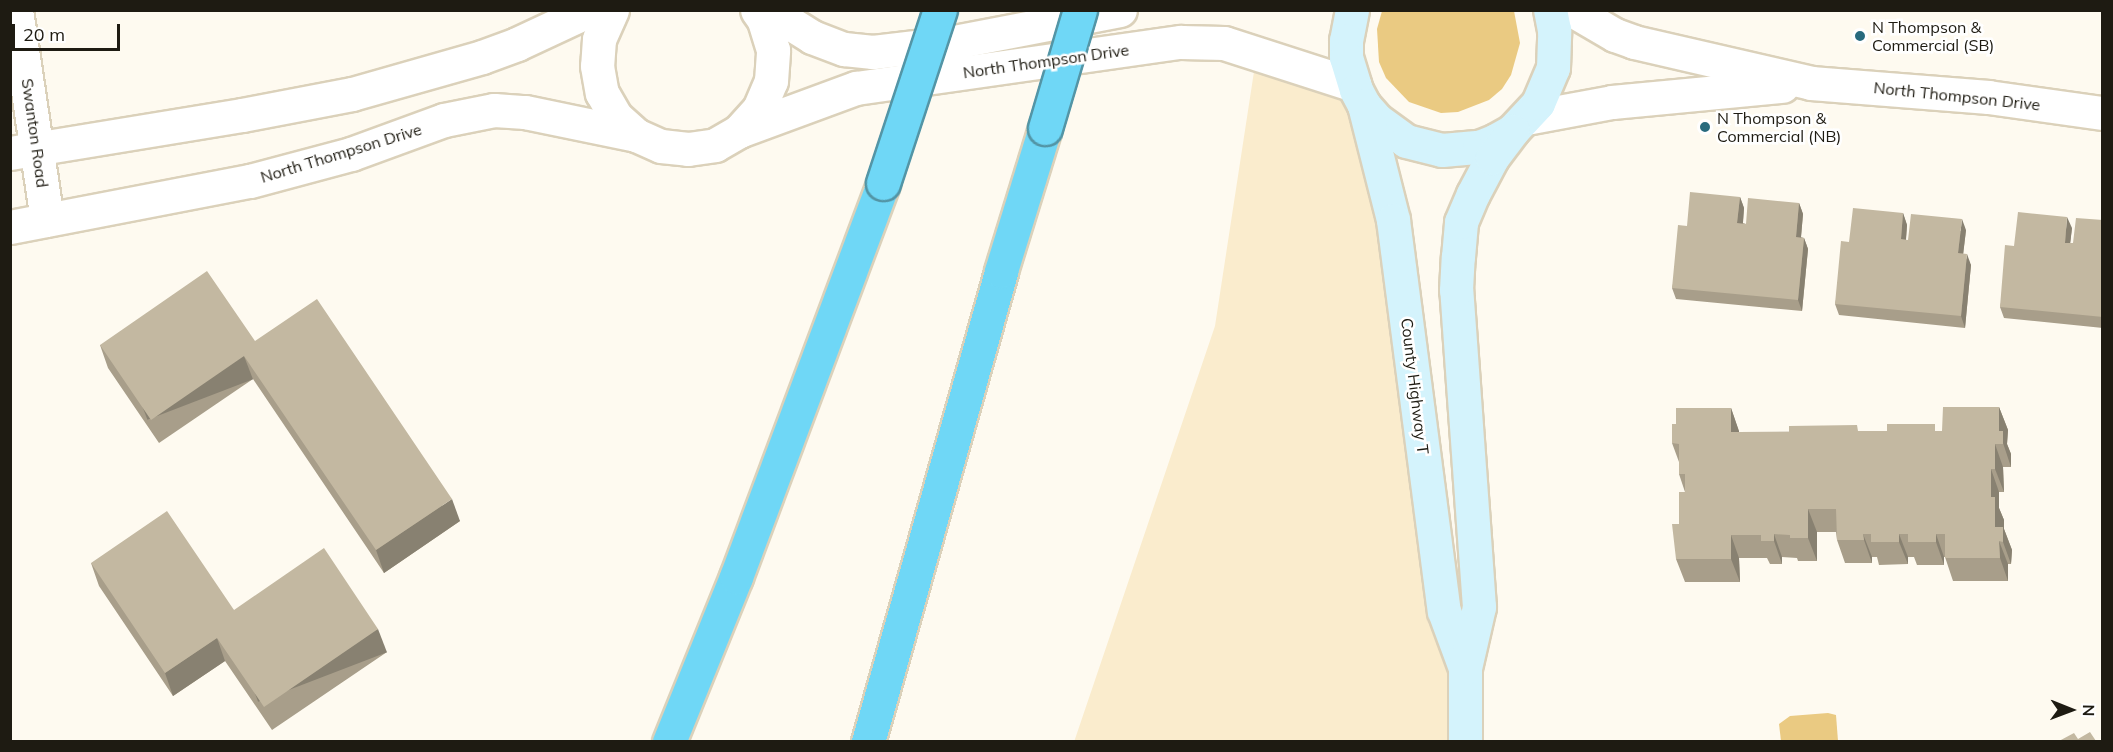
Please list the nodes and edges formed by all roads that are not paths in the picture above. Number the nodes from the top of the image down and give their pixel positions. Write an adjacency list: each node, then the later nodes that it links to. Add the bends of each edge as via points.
1 (16, 10): 18 (street, Swanton Road)
2 (590, 10): 18 (street, via 490,54 352,94)
3 (612, 10): 17 (street, via 599,39 597,66 602,93 616,117)
4 (757, 10): 16 (street, via 773,50 771,81 759,109)
5 (769, 10): 8 (street, North Thompson Drive, via 812,38 844,49 873,52 949,43)
6 (940, 10): 22 (highway, bridge, via 883,183 736,577)
7 (1080, 10): 23 (highway, bridge)
8 (1120, 10)
9 (1352, 10): 13 (main road, County Highway T, via 1347,57)
10 (1550, 10): 15 (main road, County Highway T, via 1553,68 1547,86)
11 (1572, 10): 12 (street, North Thompson Drive, via 1634,42)
12 (1811, 83): 14 (street, North Thompson Drive, via 1988,97); 15 (street, North Thompson Drive, via 1612,102)
13 (1359, 95): 15 (main road, via 1376,119 1406,141 1442,150 1479,147); 16 (street, North Thompson Drive, via 1224,43 1181,42 856,88); 21 (main road, County Highway T, via 1393,220 1444,611)
14 (2103, 113)
15 (1519, 124): 21 (main road, County Highway T, via 1492,158 1461,222 1456,290 1479,607)
16 (739, 131): 17 (street, via 715,144 688,149 661,146)
17 (636, 135): 19 (street, North Thompson Drive, via 525,112 494,110 444,120 351,154 250,182)
18 (24, 151): 19 (street, Swanton Road)
19 (47, 220): 20 (street, North Thompson Drive)
20 (10, 226)
21 (1465, 668): 24 (main road, County Highway T)
22 (669, 741)
23 (868, 741)
24 (1465, 741)

